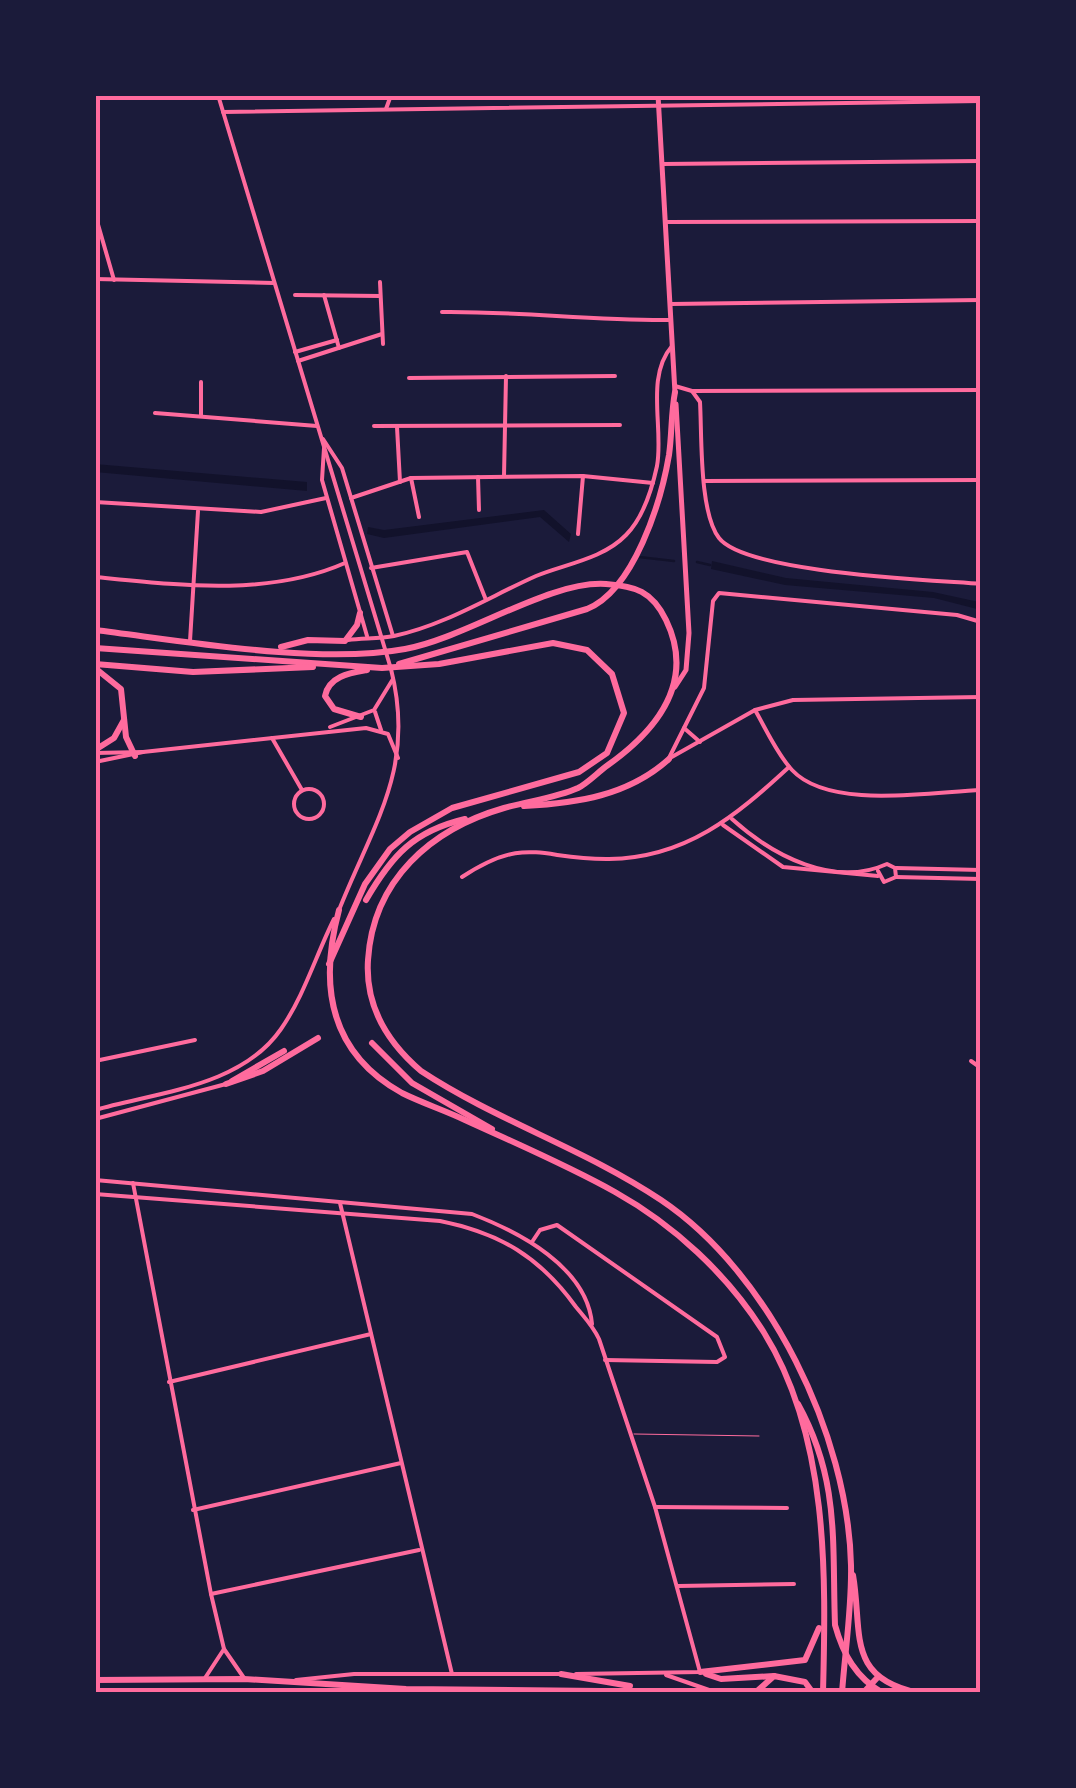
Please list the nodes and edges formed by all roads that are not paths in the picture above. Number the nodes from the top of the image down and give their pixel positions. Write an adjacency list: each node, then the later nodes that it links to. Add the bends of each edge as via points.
1 (218, 95): 7 (street)
2 (390, 95): 6 (street)
3 (658, 95): 5 (main road)
4 (981, 101): 5 (street)
5 (658, 105): 6 (street); 9 (main road)
6 (386, 109): 7 (street)
7 (223, 112): 16 (street)
8 (981, 160): 9 (street)
9 (662, 164): 12 (main road)
10 (95, 214): 14 (street)
11 (981, 220): 12 (street)
12 (666, 222): 21 (main road)
13 (95, 279): 14 (street)
14 (114, 280): 16 (street)
15 (380, 282): 19 (street)
16 (274, 283): 29 (street)
17 (295, 295): 18 (street)
18 (324, 295): 19 (street); 25 (street)
19 (380, 296): 24 (street)
20 (981, 300): 21 (street)
21 (670, 304): 23 (main road)
22 (442, 312): 23 (street)
23 (671, 320): 27 (main road)
24 (382, 334): 26 (street); 28 (street)
25 (337, 340): 28 (street); 29 (street)
26 (383, 344)
27 (672, 346): 35 (main road); 54 (street, via 660,378)
28 (339, 348): 30 (street)
29 (295, 352): 30 (street)
30 (298, 361): 41 (street)
31 (506, 376): 32 (street); 33 (street); 43 (street)
32 (615, 376)
33 (409, 378)
34 (201, 382): 39 (street)
35 (675, 389): 37 (street); 79 (highway, via 662,489 612,595 588,610); 81 (main road, via 689,632 686,670)
36 (981, 390): 37 (street)
37 (692, 391): 52 (street, via 700,402)
38 (155, 413): 39 (street)
39 (201, 416): 41 (street)
40 (620, 425): 43 (street)
41 (317, 426): 45 (street)
42 (374, 426): 44 (street)
43 (505, 426): 44 (street); 48 (street)
44 (397, 427): 53 (street)
45 (320, 436): 46 (street); 56 (street, via 342,468)
46 (324, 448): 55 (street); 79 (street)
47 (478, 476): 48 (street); 50 (street); 58 (street)
48 (504, 476): 49 (street)
49 (583, 476): 54 (street); 61 (street)
50 (411, 478): 53 (street); 60 (street)
51 (981, 480): 52 (street)
52 (705, 481): 65 (street, via 716,534 734,549 819,569)
53 (400, 482): 56 (street)
54 (653, 482): 67 (street, via 640,516 616,544)
55 (326, 498): 59 (street, via 273,511); 62 (street)
56 (351, 498): 63 (street)
57 (95, 502): 59 (street)
58 (479, 510)
59 (198, 512): 66 (street)
60 (419, 517)
61 (578, 534)
62 (345, 563): 66 (street, via 268,582); 68 (street)
63 (371, 568): 67 (street, via 467,552); 71 (street)
64 (95, 578): 66 (street)
65 (981, 584)
66 (195, 587): 73 (street)
67 (486, 600): 71 (street)
68 (360, 613): 72 (street); 74 (highway)
69 (981, 622): 87 (street, via 722,592 713,600 704,688)
70 (95, 630): 73 (highway)
71 (394, 636): 72 (street)
72 (367, 638): 74 (street)
73 (190, 641): 76 (highway)
74 (345, 641): 76 (highway)
75 (95, 648): 77 (highway)
76 (278, 648): 81 (highway, via 402,649 449,638 577,587 632,585 660,608 672,632)
77 (321, 665): 78 (highway, via 268,672); 79 (highway)
78 (95, 666): 85 (highway, via 120,690)
79 (386, 668): 80 (street); 86 (highway, via 348,674 326,689 334,709); 113 (highway, via 542,644 578,646 612,674 623,701 622,724 607,753 579,772 452,808 410,832 364,884)
80 (393, 678): 83 (street); 95 (street)
81 (675, 687): 101 (highway, via 649,731 579,788)
82 (981, 698): 84 (street, via 807,698)
83 (374, 710): 86 (street); 89 (street)
84 (755, 710): 91 (street); 98 (street)
85 (126, 714): 92 (highway); 93 (highway, via 114,738)
86 (361, 717): 88 (street)
87 (684, 728): 91 (street); 96 (street)
88 (322, 730): 89 (street); 90 (street)
89 (381, 730): 95 (street, via 392,738)
90 (272, 738): 94 (street); 99 (street)
91 (700, 742): 96 (street)
92 (130, 749): 93 (street); 94 (highway)
93 (95, 752)
94 (139, 754): 97 (street)
95 (398, 758): 112 (street)
96 (669, 759): 101 (highway, via 639,783 596,797)
97 (95, 762)
98 (789, 767): 100 (street, via 809,783 843,793); 103 (street)
99 (302, 790): 99 (street, via 296,812 308,820 318,817 322,795)
100 (981, 790)
101 (508, 806): 102 (highway)
102 (477, 816): 111 (highway, via 417,837); 144 (highway, via 422,848 385,895 367,973 378,1020 421,1071 630,1180 724,1258 788,1347 819,1415 842,1481)
103 (732, 820): 104 (street); 107 (street, via 787,860)
104 (723, 825): 107 (street, via 783,867); 108 (street, via 628,858 516,850)
105 (895, 868): 106 (street); 107 (street, via 887,864); 109 (street)
106 (981, 870)
107 (878, 874): 109 (street, via 887,883)
108 (462, 877)
109 (896, 877): 110 (street)
110 (981, 880)
111 (366, 900)
112 (339, 910): 113 (highway); 122 (street, via 280,1030 252,1058 190,1087)
113 (328, 966): 124 (highway, via 341,1032 363,1061 402,1093)
114 (318, 1038): 121 (highway)
115 (196, 1040): 119 (street)
116 (372, 1043): 124 (highway, via 412,1083)
117 (284, 1051): 121 (highway)
118 (981, 1059): 120 (street, via 970,1062)
119 (95, 1061)
120 (981, 1068)
121 (226, 1084): 123 (street)
122 (95, 1110)
123 (95, 1119)
124 (501, 1137): 136 (highway, via 617,1193 686,1242 762,1330)
125 (95, 1180): 126 (street)
126 (132, 1183): 128 (street); 129 (street)
127 (95, 1194): 128 (street)
128 (133, 1196): 130 (street); 135 (street)
129 (340, 1200): 130 (street); 131 (street, via 472,1214)
130 (341, 1212): 132 (street, via 440,1221 506,1241 541,1265); 133 (street)
131 (532, 1242): 132 (street, via 581,1292); 134 (street, via 540,1230 557,1225 716,1337 725,1357)
132 (592, 1324): 134 (street)
133 (371, 1334): 135 (street); 139 (street)
134 (606, 1360): 137 (street)
135 (169, 1382): 142 (street)
136 (792, 1392): 148 (highway, via 818,1501); 170 (highway, via 816,1437 832,1490 841,1646 858,1673)
137 (631, 1434): 138 (lane); 140 (street)
138 (759, 1436)
139 (401, 1463): 142 (street); 143 (street)
140 (655, 1507): 141 (street); 146 (street)
141 (787, 1508)
142 (193, 1510): 147 (street)
143 (419, 1550): 147 (street); 152 (street)
144 (851, 1566): 157 (highway, via 861,1653); 168 (highway)
145 (794, 1584): 146 (street)
146 (678, 1586): 150 (street)
147 (210, 1594): 149 (street)
148 (822, 1618): 150 (highway, via 805,1660); 167 (highway)
149 (224, 1649): 155 (street); 156 (street)
150 (700, 1672): 151 (street); 154 (highway)
151 (660, 1673): 153 (street); 163 (street)
152 (452, 1674): 153 (street); 159 (street)
153 (561, 1674): 161 (highway)
154 (774, 1676): 164 (highway); 166 (highway, via 805,1682)
155 (205, 1678): 156 (highway); 158 (highway)
156 (244, 1678): 159 (highway)
157 (877, 1678): 169 (highway); 171 (highway)
158 (96, 1680)
159 (278, 1681): 160 (highway)
160 (406, 1688): 162 (highway); 165 (highway)
161 (641, 1688)
162 (331, 1693)
163 (712, 1693)
164 (756, 1693)
165 (797, 1693)
166 (813, 1693)
167 (823, 1693)
168 (842, 1693)
169 (863, 1693)
170 (883, 1693)
171 (919, 1693)

